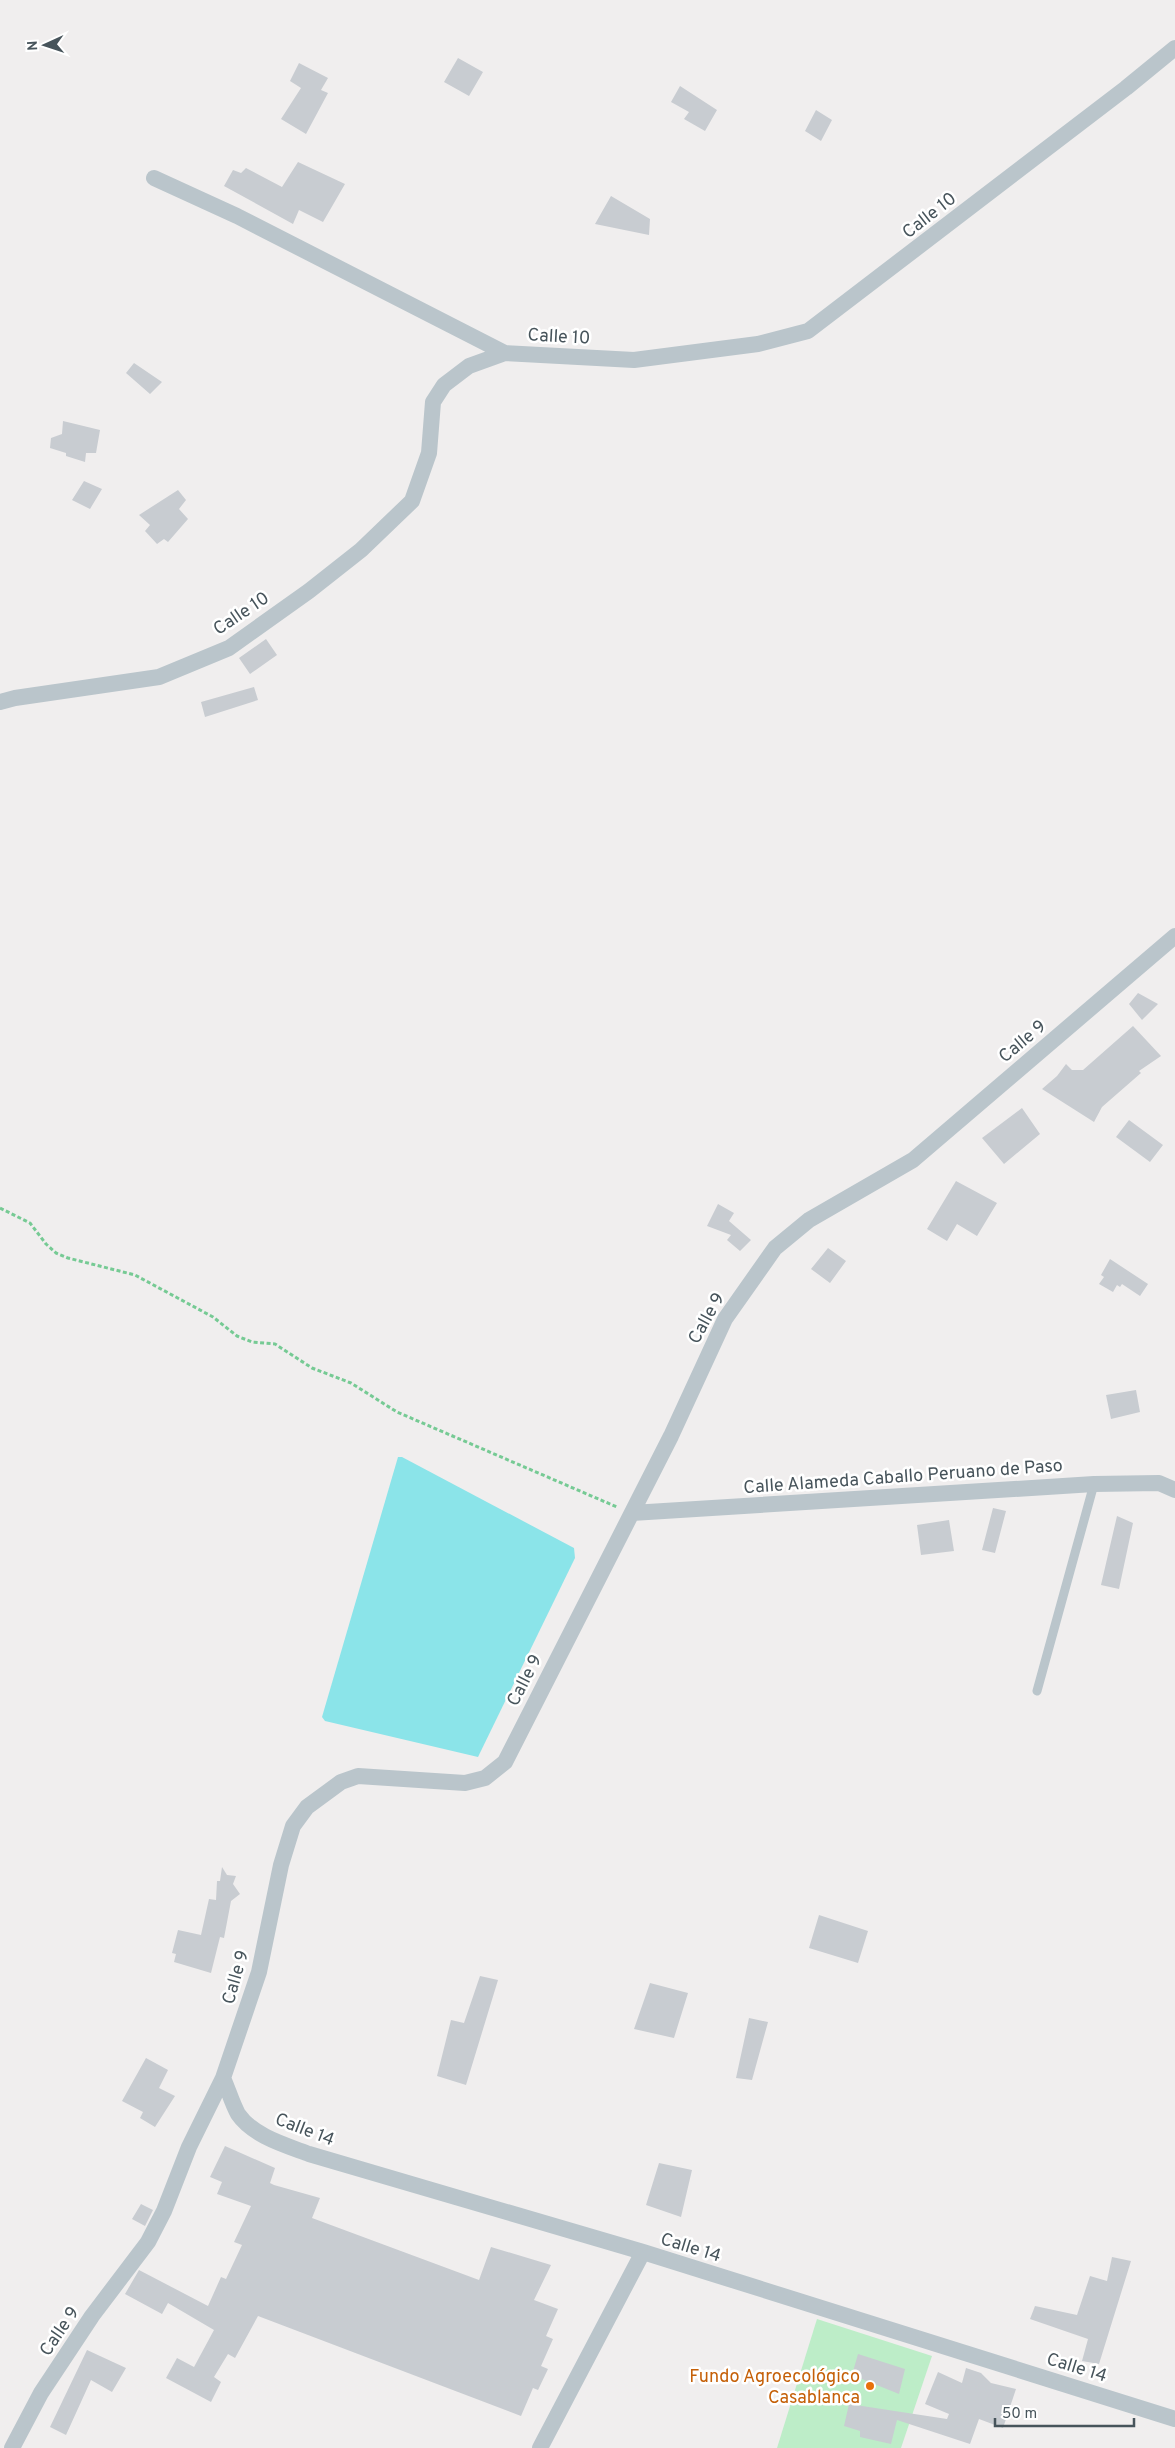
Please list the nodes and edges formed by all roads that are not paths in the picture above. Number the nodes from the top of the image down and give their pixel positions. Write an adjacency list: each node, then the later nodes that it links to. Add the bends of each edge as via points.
1 (1175, 48): 3 (street, Calle 10, via 808,331 758,344 634,360)
2 (154, 178): 3 (street, via 237,216)
3 (505, 353): 4 (street, Calle 10, via 469,366 444,386 433,402 429,453 412,501 361,550 229,648 159,677)
4 (0, 702)
5 (1175, 936): 8 (street, Calle 9, via 913,1160 809,1220 775,1248 725,1319)
6 (1094, 1484): 7 (street, Calle Alameda Caballo Peruano de Paso, via 1159,1483); 8 (street, Calle Alameda Caballo Peruano de Paso); 9 (lane)
7 (1175, 1490)
8 (632, 1513): 10 (street, Calle 9, via 505,1762 485,1778 465,1783 358,1776 341,1782 307,1807 293,1826 281,1865 260,1972)
9 (1037, 1691)
10 (223, 2078): 11 (street, Calle 14, via 238,2114 278,2142 309,2154); 13 (street, Calle 9, via 188,2147 164,2211 148,2242 92,2316 41,2393)
11 (642, 2252): 12 (street, Calle 14); 14 (street)
12 (1175, 2418)
13 (12, 2448)
14 (540, 2448)

